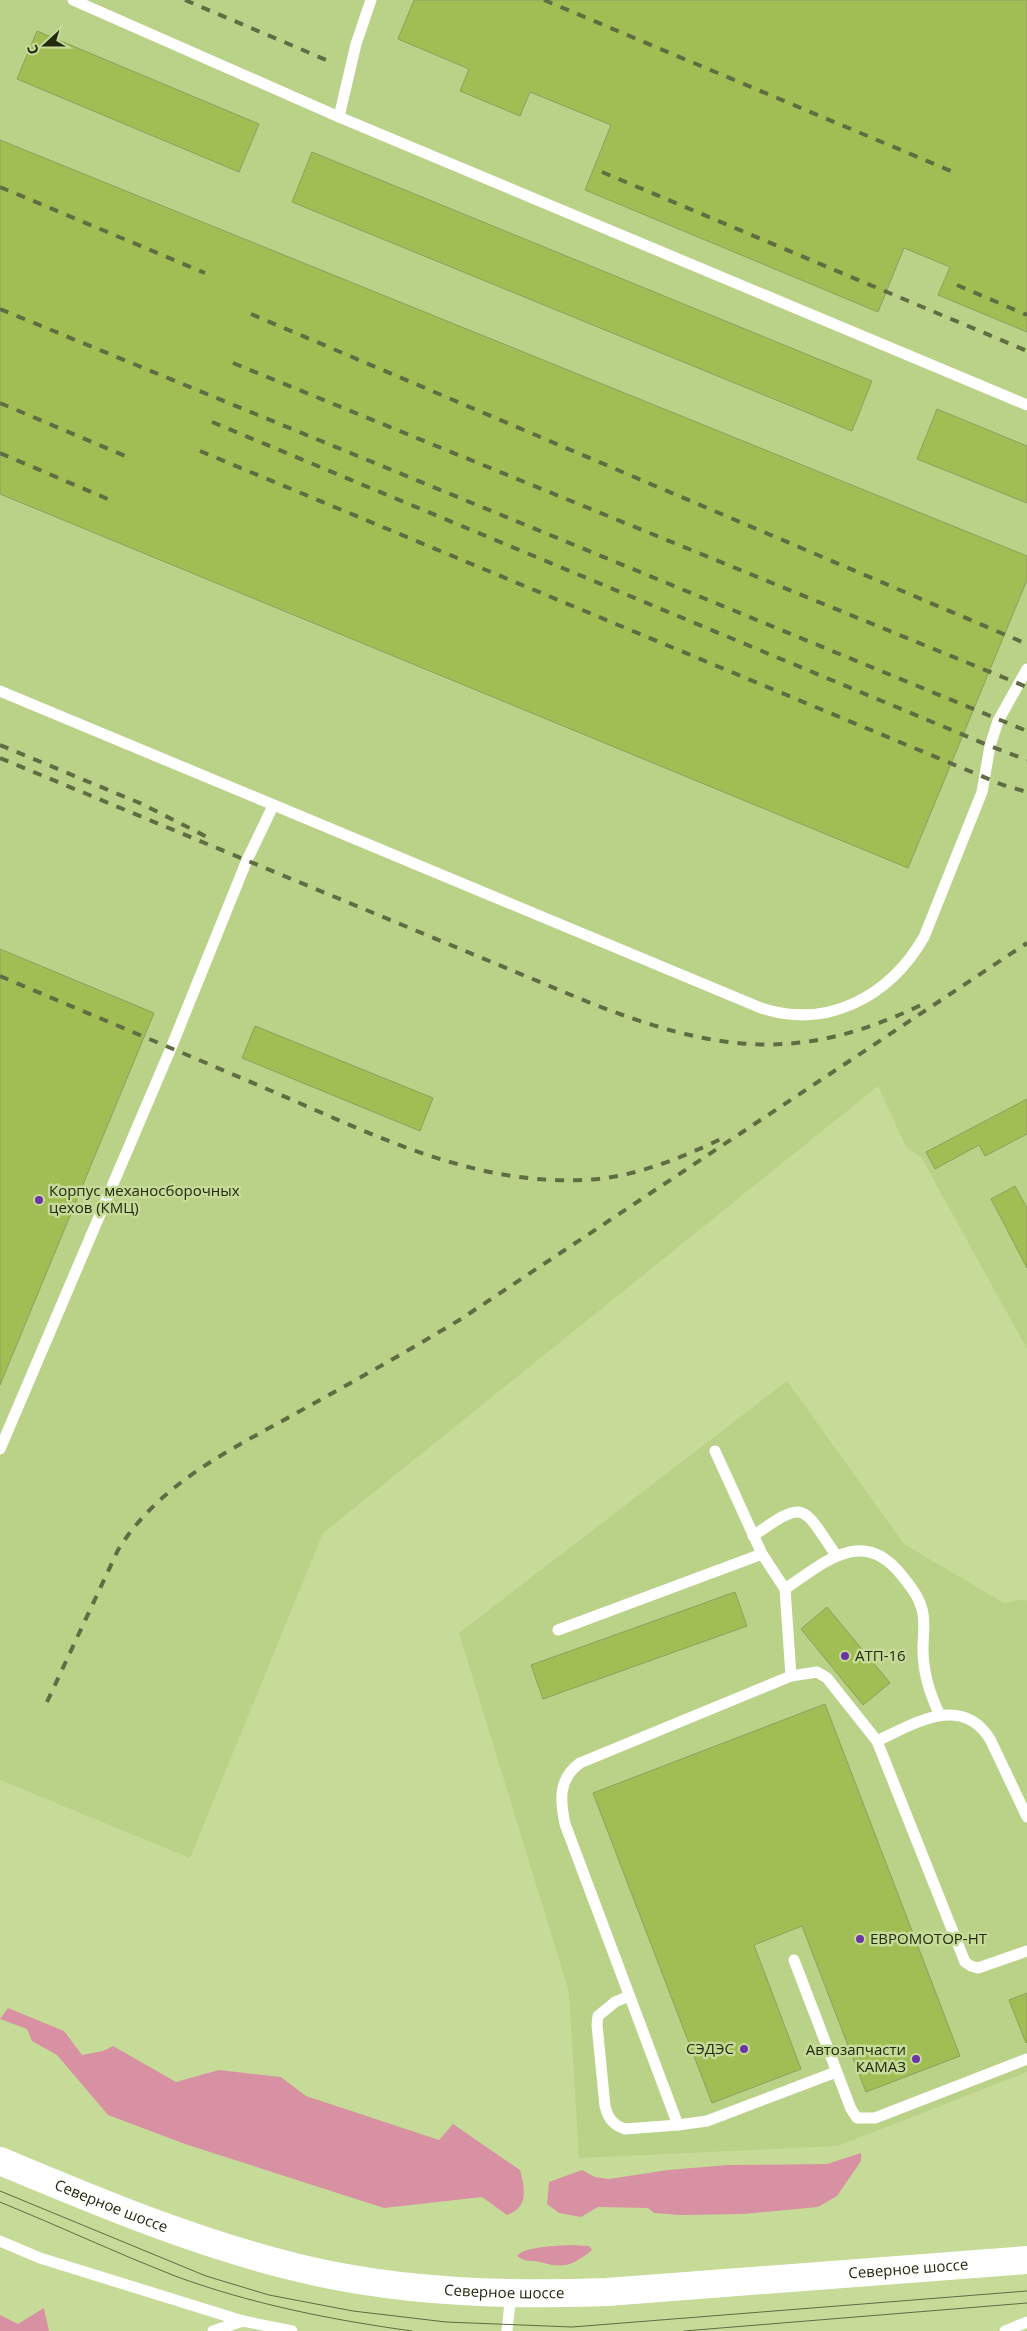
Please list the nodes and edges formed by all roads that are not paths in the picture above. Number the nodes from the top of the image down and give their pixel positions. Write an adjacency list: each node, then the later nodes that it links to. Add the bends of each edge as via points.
1 (73, 0): 3 (lane)
2 (371, 0): 3 (lane, via 356,44)
3 (339, 117): 4 (lane)
4 (1027, 405)
5 (1027, 669): 7 (lane, via 998,721 982,792 915,953 871,995 832,1011 794,1016 761,1008)
6 (0, 691): 7 (lane)
7 (273, 806): 8 (lane, via 247,860 171,1048)
8 (0, 1449)
9 (715, 1451): 10 (lane)
10 (753, 1536): 11 (lane); 12 (lane, via 794,1510 810,1518)
11 (762, 1554): 13 (lane); 14 (lane)
12 (836, 1555): 13 (lane); 16 (lane, via 854,1550 884,1558 896,1568 918,1599 923,1614 925,1677)
13 (785, 1589): 15 (lane)
14 (558, 1630)
15 (791, 1676): 17 (lane, via 817,1672 827,1678); 21 (lane, via 580,1764 566,1778 561,1790 561,1805 566,1824)
16 (940, 1715): 17 (lane); 18 (lane, via 967,1717 983,1728)
17 (877, 1741): 19 (lane, via 964,1962 978,1968)
18 (1027, 1817)
19 (1027, 1951)
20 (794, 1960): 23 (lane)
21 (629, 1996): 24 (lane); 24 (lane, via 615,2002 598,2016 604,2106 608,2116 625,2129)
22 (1027, 2059): 23 (lane, via 875,2118 865,2119 857,2118 850,2109)
23 (836, 2072): 24 (lane, via 707,2122)
24 (678, 2125)
25 (0, 2161): 28 (main road, Северное шоссе, via 121,2212 299,2268 418,2286)
26 (0, 2241): 29 (lane, via 40,2258)
27 (1027, 2260): 28 (main road, Северное шоссе, via 607,2292)
28 (511, 2293): 33 (lane)
29 (243, 2320): 31 (lane); 32 (lane)
30 (1027, 2322): 34 (lane)
31 (213, 2331)
32 (292, 2331)
33 (506, 2331)
34 (1005, 2331)

